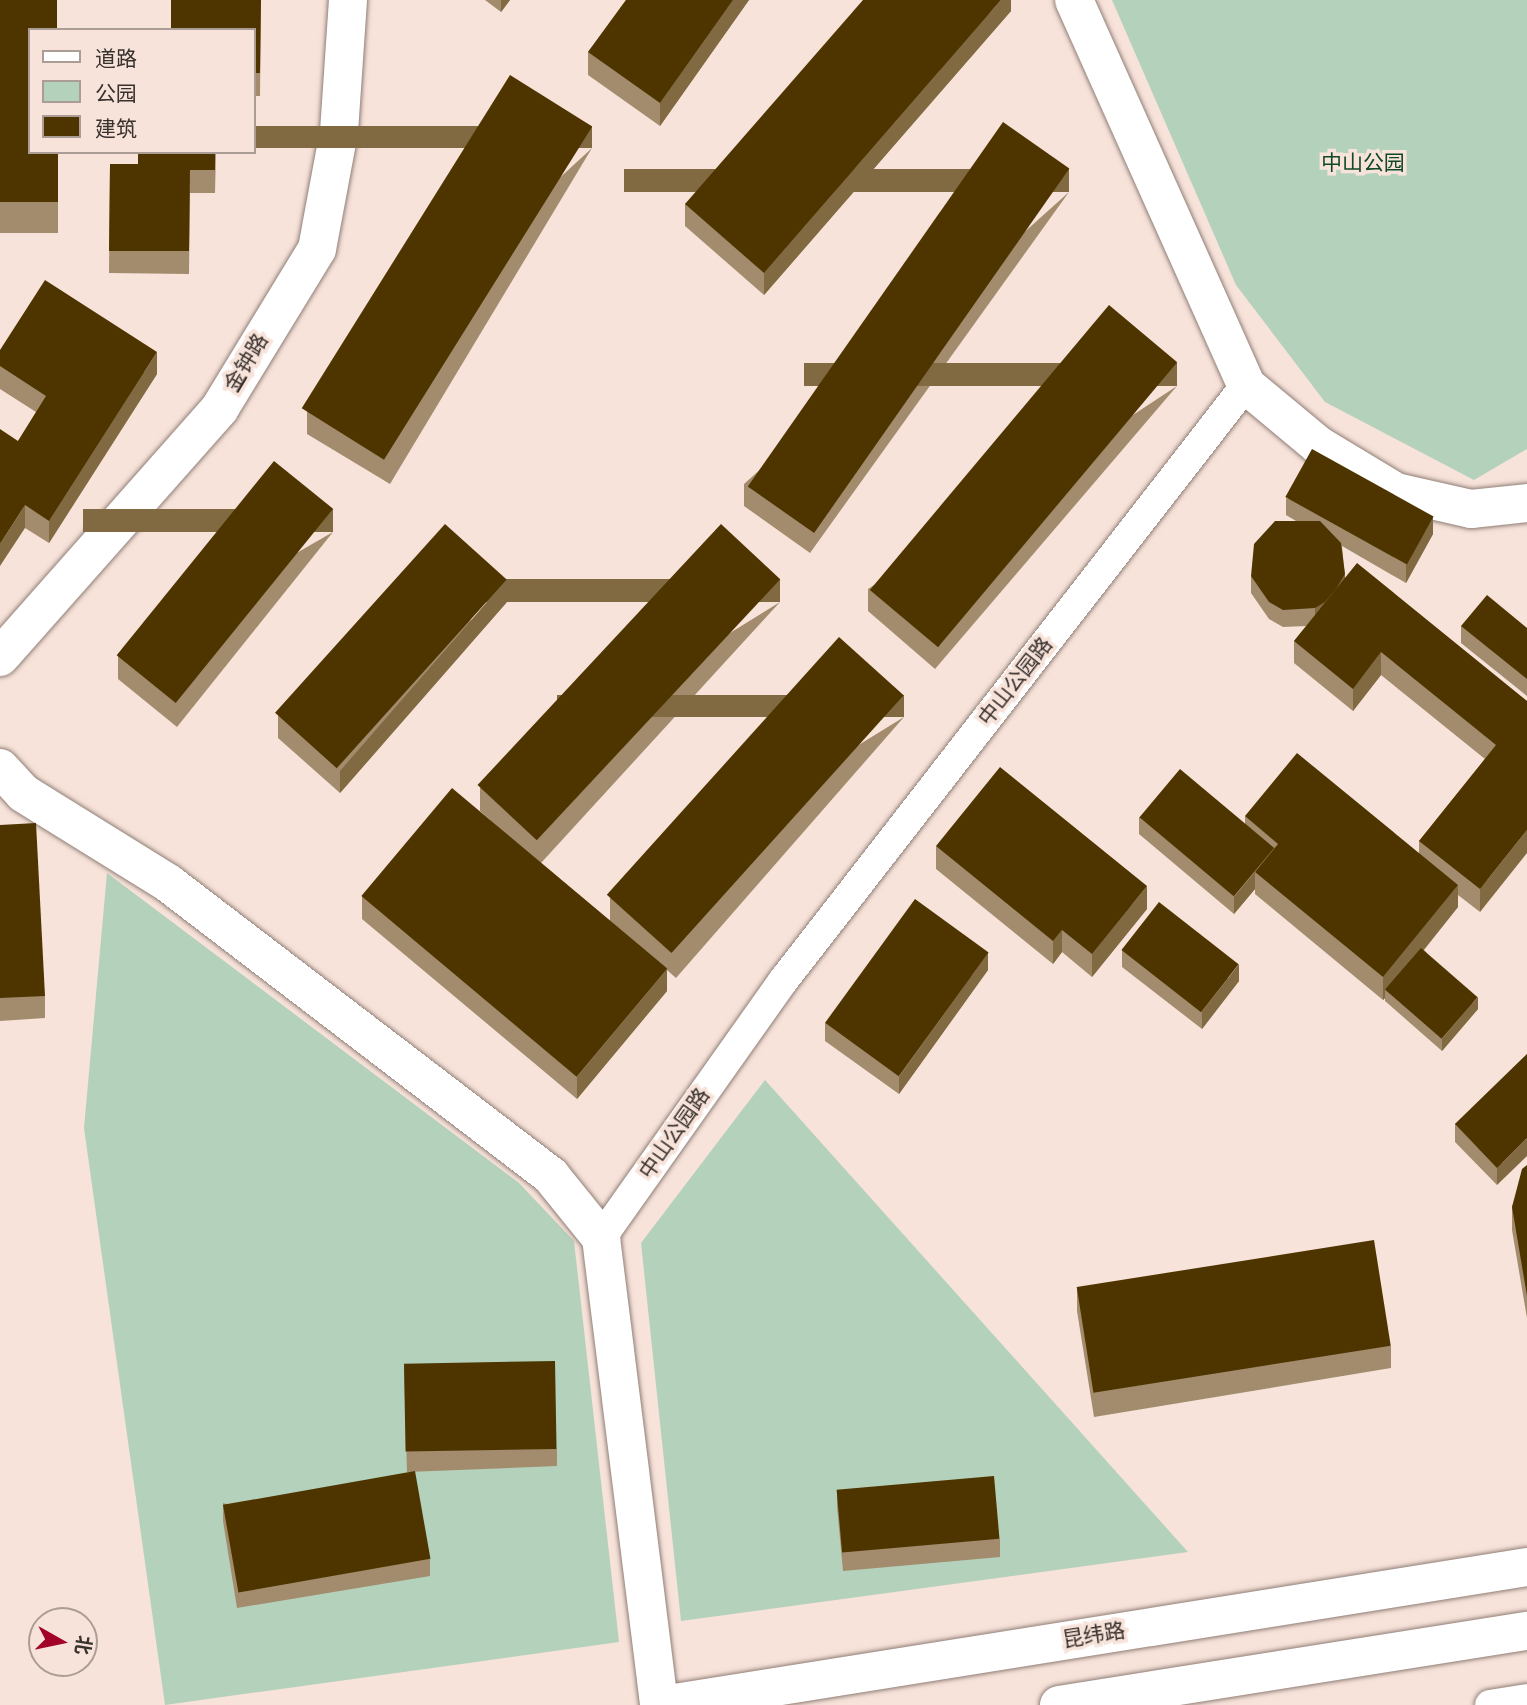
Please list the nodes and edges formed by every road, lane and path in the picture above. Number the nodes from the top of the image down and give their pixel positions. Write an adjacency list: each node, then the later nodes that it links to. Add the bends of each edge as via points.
1 (348, 0): 5 (street, 金钟路, via 339,132 317,249 220,408)
2 (1074, 0): 3 (street)
3 (1246, 385): 4 (street, via 1318,445 1396,492 1471,509); 7 (street, 中山公园路, via 783,981)
4 (1527, 503)
5 (0, 657)
6 (0, 768): 7 (street, via 23,793 168,883 551,1176)
7 (601, 1238): 11 (street)
8 (1527, 1567): 11 (street, 昆纬路)
9 (1527, 1630): 12 (street)
10 (1527, 1699): 13 (street)
11 (660, 1705)
12 (1059, 1705)
13 (1490, 1705)

